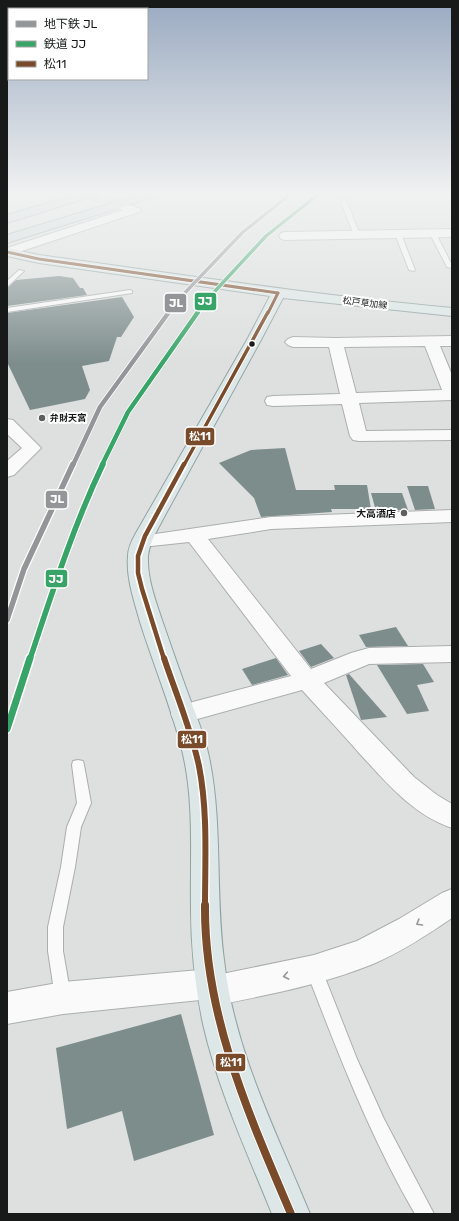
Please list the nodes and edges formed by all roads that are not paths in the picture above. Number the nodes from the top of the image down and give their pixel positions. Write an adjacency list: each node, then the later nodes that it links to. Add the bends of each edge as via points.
1 (404, 250): 5 (lane)
2 (441, 250): 4 (lane)
3 (7, 252): 9 (main road, 松戸草加線, via 38,259)
4 (450, 267)
5 (412, 270)
6 (21, 272): 7 (lane)
7 (7, 286)
8 (130, 292): 10 (lane)
9 (278, 293): 11 (main road, 松戸草加線); 24 (main road)
10 (7, 310)
11 (452, 312)
12 (452, 341): 14 (street)
13 (292, 342): 15 (street)
14 (431, 342): 15 (street); 16 (street)
15 (335, 343): 17 (street)
16 (452, 395): 17 (street)
17 (349, 398): 18 (street); 20 (street, via 359,436)
18 (273, 401)
19 (7, 424): 21 (street, via 37,452 32,448)
20 (452, 435)
21 (7, 471)
22 (452, 516): 23 (street, via 271,523)
23 (194, 536): 24 (street); 26 (street)
24 (142, 541): 27 (main road, via 138,555 143,596)
25 (452, 654): 26 (street, via 369,656)
26 (307, 680): 27 (street); 29 (street, via 405,784 427,803)
27 (183, 714): 32 (main road, via 196,753 202,793)
28 (78, 765): 33 (lane, via 84,803 71,833 68,867 58,909 55,937)
29 (452, 817)
30 (452, 902): 31 (street, one-way to 31, via 364,953)
31 (314, 970): 32 (street, one-way to 32); 36 (lane, via 382,1135)
32 (211, 987): 33 (street); 35 (main road, via 231,1067)
33 (63, 998): 34 (street)
34 (7, 1008)
35 (291, 1214)
36 (425, 1214)

